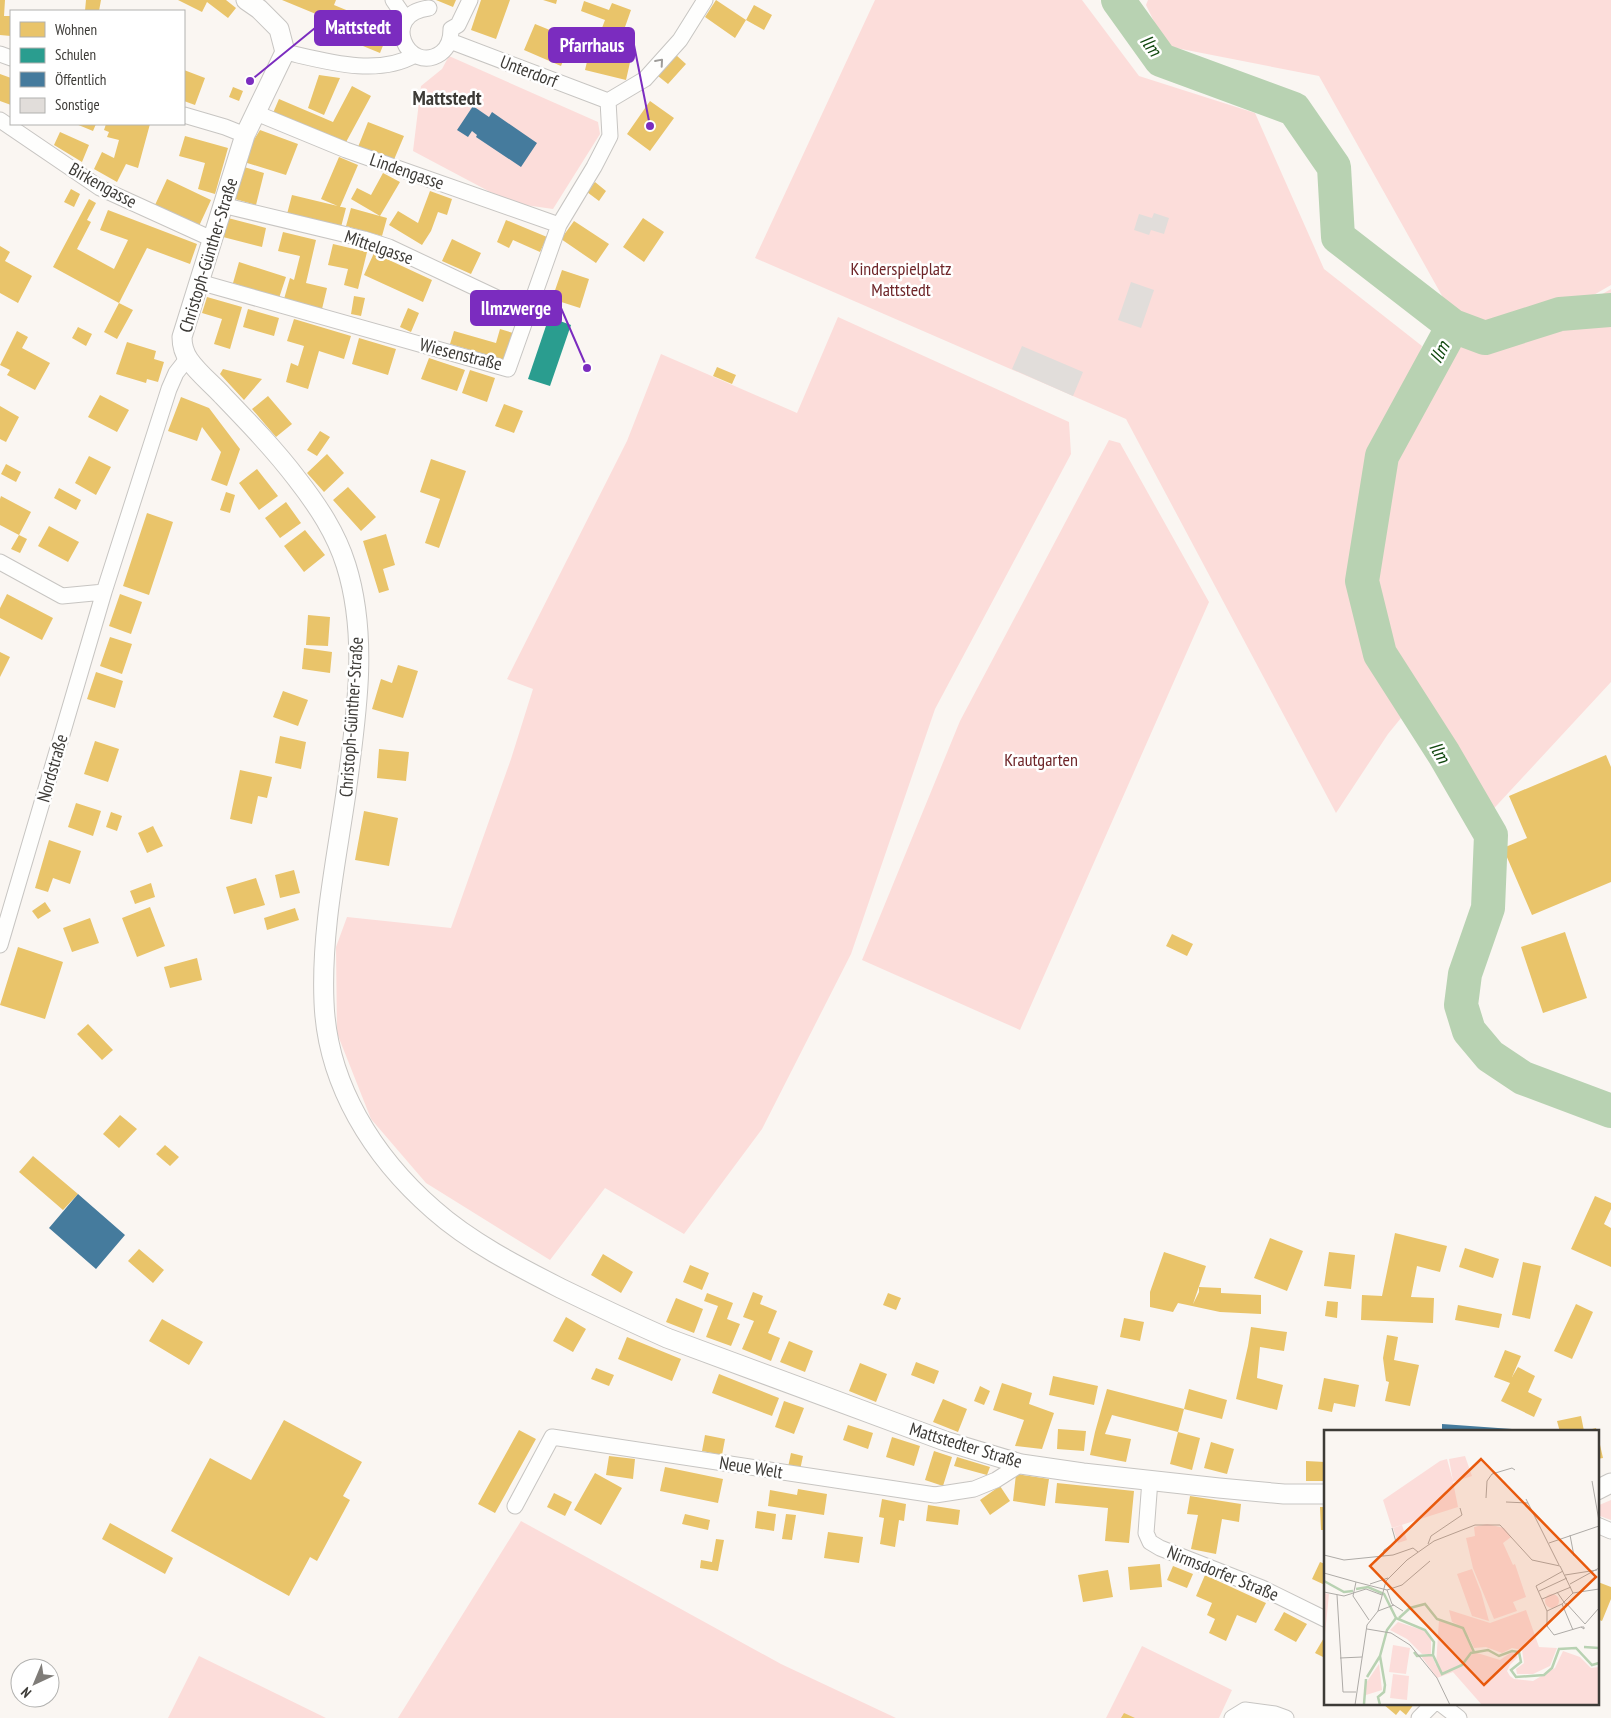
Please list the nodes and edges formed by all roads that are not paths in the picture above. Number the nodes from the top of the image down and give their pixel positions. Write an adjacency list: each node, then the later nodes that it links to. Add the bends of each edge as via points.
1 (246, 0): 8 (street, via 279,28)
2 (393, 0): 6 (street)
3 (470, 0): 7 (street)
4 (705, 0): 10 (street, one-way to 4, via 645,79 680,40)
5 (429, 8): 6 (street, via 412,13)
6 (406, 19): 9 (street, via 402,35 408,50)
7 (450, 35): 9 (street, via 444,51 438,56); 10 (street, Unterdorf)
8 (285, 52): 9 (street, via 347,65 385,66); 11 (street, Christoph-Günther-Straße)
9 (415, 55)
10 (608, 101): 16 (street, Wiesenstraße, via 610,136)
11 (256, 113): 14 (street, Christoph-Günther-Straße); 16 (street, Lindengasse, via 346,150)
12 (185, 115): 14 (street)
13 (0, 120): 17 (street, Birkengasse, via 100,188)
14 (245, 136): 15 (street, Christoph-Günther-Straße)
15 (222, 205): 17 (street, Christoph-Günther-Straße); 19 (street, Mittelgasse, via 389,247)
16 (559, 225): 19 (street, Wiesenstraße)
17 (212, 240): 18 (street, Christoph-Günther-Straße)
18 (199, 282): 19 (street, Wiesenstraße, via 508,369); 20 (street, Christoph-Günther-Straße, via 182,337)
19 (527, 312)
20 (187, 359): 22 (street, Nordstraße, via 169,389); 24 (street, Christoph-Günther-Straße, via 296,478 325,516 337,540 354,595 358,678 353,739 324,947 324,1004 329,1047 342,1086 361,1126 393,1170 434,1211 480,1244 526,1271)
21 (0, 562): 22 (street, via 62,596)
22 (104, 592): 23 (street, Nordstraße)
23 (0, 944)
24 (625, 1320): 25 (street, Mattstedter Straße, via 944,1441)
25 (1021, 1464): 26 (street, Mattstedter Straße); 30 (street, Neue Welt, via 974,1489 935,1495 552,1437)
26 (1150, 1480): 29 (street, Mattstedter Straße, via 1284,1494); 33 (street, Nirmsdorfer Straße, via 1146,1533 1150,1542 1262,1588)
27 (1611, 1483): 28 (street)
28 (1598, 1490)
29 (1324, 1494)
30 (514, 1506)
31 (1598, 1525): 32 (street)
32 (1611, 1531)
33 (1324, 1619)
34 (1431, 1706): 38 (street)
35 (1444, 1706): 39 (street)
36 (1232, 1718): 37 (street, via 1245,1710)
37 (1286, 1718)
38 (1419, 1718)
39 (1459, 1718)

